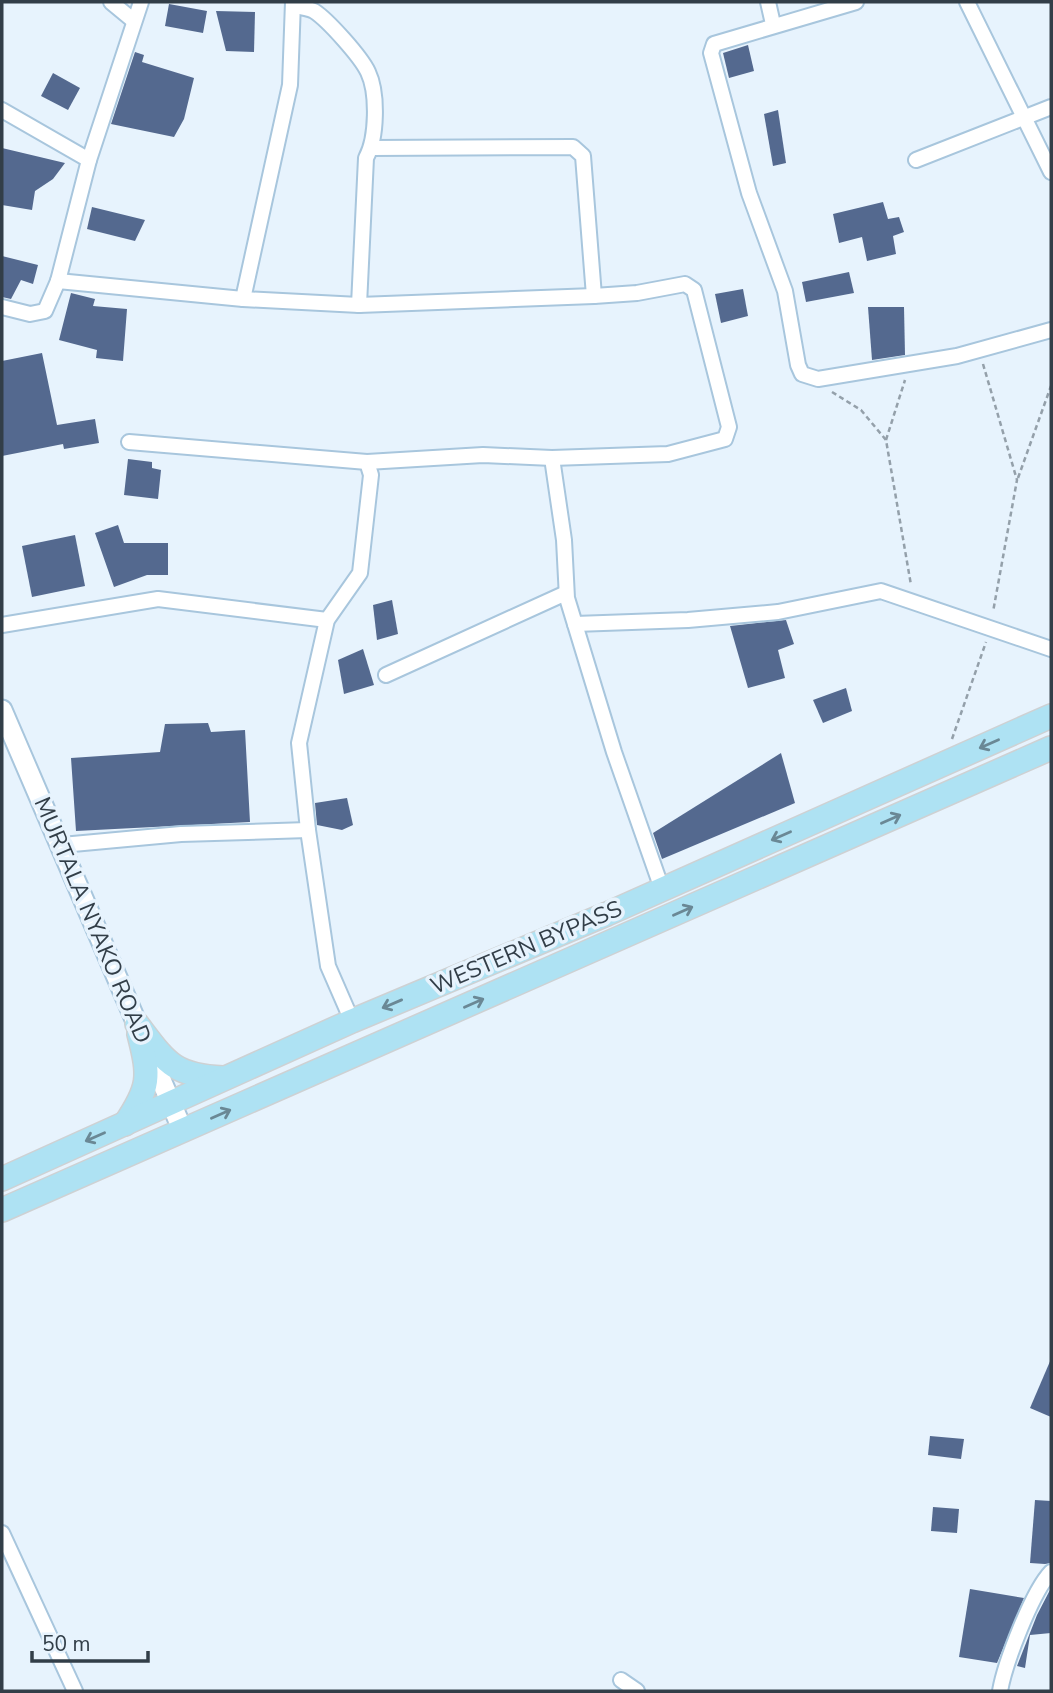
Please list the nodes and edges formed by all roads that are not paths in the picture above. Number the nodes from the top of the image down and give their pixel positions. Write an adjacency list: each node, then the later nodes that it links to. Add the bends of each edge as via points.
1 (111, 2): 7 (street)
2 (141, 2): 7 (street)
3 (768, 2): 8 (street)
4 (856, 2): 8 (street)
5 (967, 2): 11 (street)
6 (293, 4): 12 (street, via 316,12 368,72 374,90); 18 (street, via 290,86)
7 (134, 21): 13 (street)
8 (773, 24): 21 (street, via 714,44 711,58 748,193 785,290 797,365 808,378 911,364)
9 (1051, 107): 11 (street)
10 (2, 110): 13 (street)
11 (1023, 118): 14 (street); 15 (street)
12 (371, 148): 17 (street, via 573,147 583,156); 19 (street, via 366,158)
13 (89, 160): 16 (street)
14 (916, 160)
15 (1051, 172)
16 (58, 281): 18 (street); 20 (street, via 46,312 39,315)
17 (594, 296): 19 (street); 23 (street, via 691,286 729,434 725,439 668,454)
18 (243, 299): 19 (street)
19 (359, 304)
20 (2, 307)
21 (1051, 330)
22 (129, 442): 24 (street)
23 (552, 458): 24 (street, via 483,454); 25 (street)
24 (367, 462): 26 (street, via 371,475 360,573)
25 (566, 593): 27 (street); 30 (street)
26 (327, 620): 28 (street, via 158,599); 34 (street, via 299,735)
27 (575, 624): 29 (street, via 778,612 872,591); 36 (street)
28 (2, 625)
29 (1051, 649)
30 (386, 675)
31 (2, 710): 35 (street, MURTALA NYAKO ROAD)
32 (1051, 716): 36 (main road, WESTERN BYPASS, one-way to 36)
33 (1051, 748): 42 (main road, WESTERN BYPASS, one-way to 33)
34 (307, 830): 35 (street, via 181,834); 37 (street, via 328,966)
35 (62, 845): 38 (street, MURTALA NYAKO ROAD)
36 (662, 889): 37 (main road, WESTERN BYPASS, one-way to 37)
37 (352, 1021): 39 (main road, WESTERN BYPASS)
38 (137, 1024): 39 (main road, via 171,1066 191,1075); 40 (street, MURTALA NYAKO ROAD); 41 (main road, via 148,1076 142,1099)
39 (228, 1078): 40 (main road, WESTERN BYPASS)
40 (170, 1104): 41 (main road, WESTERN BYPASS); 42 (street, MURTALA NYAKO ROAD)
41 (125, 1124): 43 (main road, WESTERN BYPASS, one-way to 43)
42 (183, 1131): 44 (main road, WESTERN BYPASS)
43 (2, 1179)
44 (2, 1210)
45 (2, 1534): 48 (street)
46 (1051, 1572): 50 (street, via 1042,1581 1019,1631)
47 (621, 1680): 49 (street)
48 (75, 1691)
49 (637, 1691)
50 (1000, 1691)

